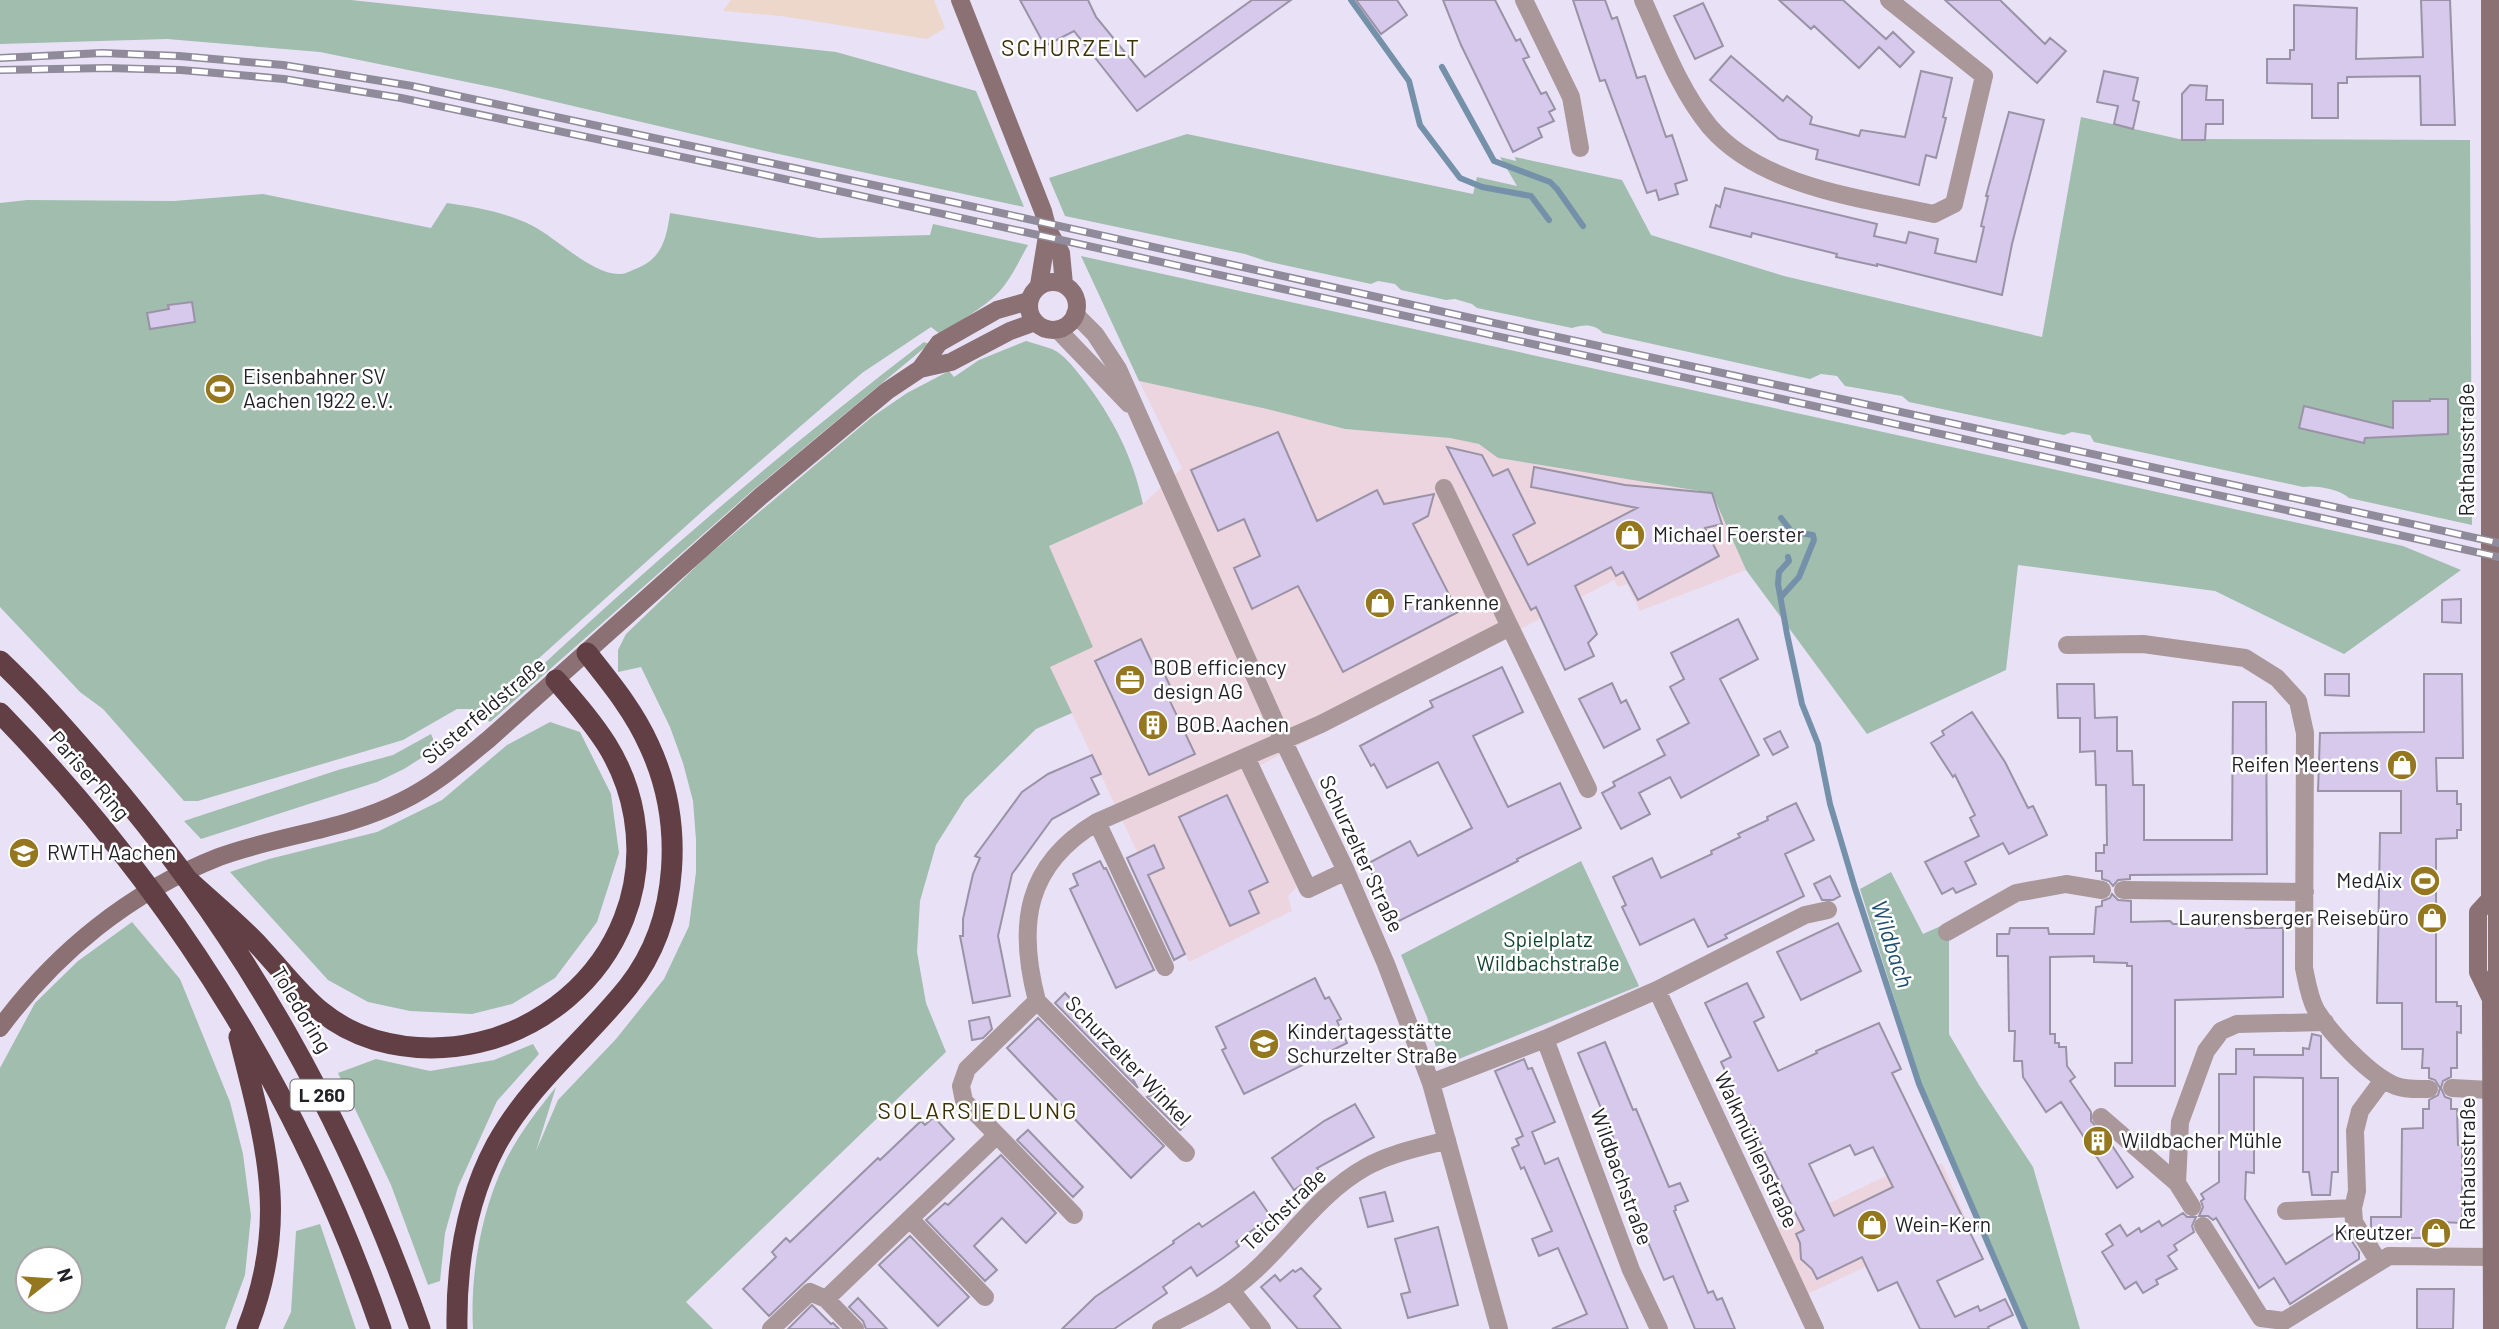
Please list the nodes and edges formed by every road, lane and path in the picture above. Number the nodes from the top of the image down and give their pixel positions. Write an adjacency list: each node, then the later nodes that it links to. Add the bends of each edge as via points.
1 (960, 0): 7 (street)
2 (1524, 0): 6 (street, via 1571,97)
3 (1643, 0): 4 (street, via 1689,96 1731,147 1790,180 1934,214 1954,204 1984,76)
4 (1889, 0)
5 (2490, 0): 12 (street, Rathausstraße)
6 (1580, 148)
7 (1048, 230): 8 (street, via 1061,253); 9 (street)
8 (1063, 284): 9 (street); 11 (street, via 1075,297)
9 (1039, 285): 10 (street)
10 (1028, 301): 13 (street); 15 (street, Süsterfeldstraße, via 997,310 939,344)
11 (1076, 314): 14 (street); 16 (street, Schurzelter Straße, via 1108,352)
12 (2494, 318): 28 (street, Rathausstraße)
13 (1035, 322): 14 (street); 15 (street, Süsterfeldstraße, via 951,362)
14 (1058, 330): 16 (street, Schurzelter Straße)
15 (920, 369): 20 (street, Süsterfeldstraße, via 803,460)
16 (1138, 415): 24 (street, Schurzelter Straße)
17 (1444, 488): 18 (street)
18 (1510, 626): 24 (street, Schurzelter Winkel); 26 (street)
19 (2067, 645): 33 (street, via 2143,644 2245,658 2277,678 2298,701 2305,733)
20 (587, 653): 22 (street, Süsterfeldstraße); 67 (highway, via 650,746 668,806 672,873 658,932 630,985 530,1094 483,1171 460,1259)
21 (0, 661): 30 (highway, Pariser Ring / L 260, via 129,803)
22 (556, 680): 30 (highway, via 597,727 619,765 634,816 636,870 631,897 607,953 568,999 525,1027 487,1041 451,1047 401,1045 353,1031 298,993 260,948); 41 (street, Süsterfeldstraße, via 453,769 401,802 219,858 119,909 71,947)
23 (0, 713): 39 (highway, Pariser Ring / L 260, via 110,836 169,912)
24 (1283, 740): 25 (street, Schurzelter Winkel); 29 (street, Schurzelter Straße)
25 (1246, 757): 27 (street, Schurzelter Winkel); 29 (street, via 1308,889)
26 (1588, 789)
27 (1097, 822): 36 (street); 38 (street, Schurzelter Winkel, via 1063,847 1035,888 1027,923 1027,955)
28 (2494, 851): 47 (street, Rathausstraße, via 2490,899 2478,912 2477,942 2478,972 2491,999)
29 (1346, 871): 44 (street, Schurzelter Straße)
30 (188, 880): 66 (highway, Toledoring / L 260, via 265,995 314,1079 376,1210)
31 (2102, 890): 35 (street, via 2066,884 2016,893)
32 (2123, 890): 33 (street)
33 (2305, 892): 40 (street, via 2304,968 2315,1008)
34 (1828, 909): 37 (street, via 1805,915)
35 (1947, 932)
36 (1165, 967)
37 (1657, 990): 42 (street); 74 (street, Walkmühlenstraße)
38 (1037, 1001): 49 (street, Schurzelter Winkel, via 967,1069 961,1086 964,1101); 51 (street, Schurzelter Winkel)
39 (233, 1012): 64 (highway, via 270,1170 268,1259); 65 (highway, L 260, via 311,1155)
40 (2325, 1022): 43 (street); 52 (street, via 2238,1024 2221,1031 2206,1051 2180,1122)
41 (0, 1028)
42 (1545, 1039): 44 (street); 73 (street, Wildbachstraße, via 1630,1270)
43 (2383, 1080): 46 (street, via 2397,1087); 54 (street, via 2360,1111 2355,1131 2357,1191)
44 (1431, 1083): 50 (street, Schurzelter Straße)
45 (2452, 1088): 47 (street)
46 (2429, 1089)
47 (2490, 1090): 59 (street, Rathausstraße)
48 (2101, 1117): 52 (street)
49 (997, 1135): 56 (street, Schurzelter Winkel); 57 (street)
50 (1447, 1140): 61 (street, Teichstraße, via 1401,1152 1366,1167 1337,1187); 72 (street, Schurzelter Straße)
51 (1186, 1153)
52 (2177, 1183): 53 (street)
53 (2192, 1207)
54 (2353, 1208): 55 (street); 60 (street, via 2354,1222)
55 (2286, 1211)
56 (1074, 1215)
57 (910, 1219): 62 (street); 63 (street)
58 (2203, 1226): 60 (street, via 2261,1318 2284,1321)
59 (2491, 1257): 60 (street, via 2389,1256); 75 (street, Rathausstraße)
60 (2378, 1261)
61 (1231, 1290): 70 (street, Teichstraße); 71 (street)
62 (985, 1297)
63 (826, 1299): 68 (street, via 810,1292); 69 (street)
64 (247, 1329)
65 (381, 1329)
66 (420, 1329)
67 (457, 1329)
68 (771, 1329)
69 (855, 1329)
70 (1161, 1329)
71 (1262, 1329)
72 (1499, 1329)
73 (1659, 1329)
74 (1815, 1329)
75 (2492, 1329)

